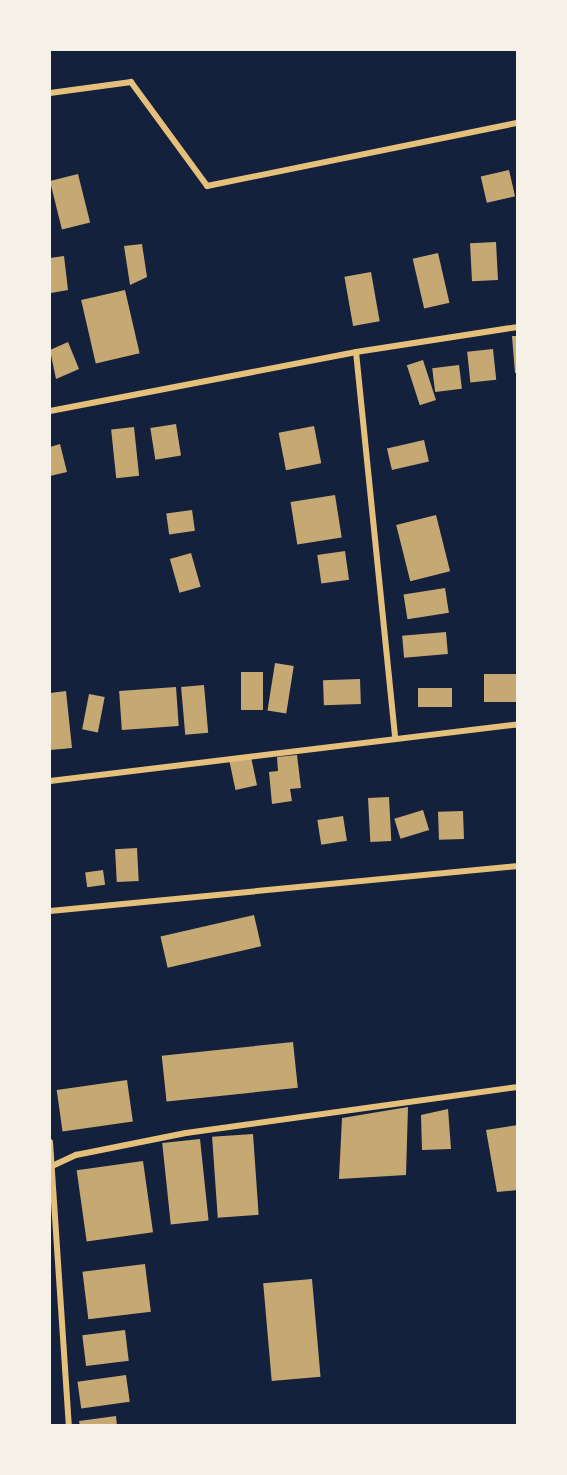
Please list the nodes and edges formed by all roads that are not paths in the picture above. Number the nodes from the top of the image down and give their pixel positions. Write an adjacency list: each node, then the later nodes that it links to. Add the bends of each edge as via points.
1 (50, 93): 2 (street, via 131,82 207,186)
2 (518, 123)
3 (518, 327): 4 (street)
4 (356, 352): 5 (street); 7 (street)
5 (50, 411)
6 (518, 724): 7 (street)
7 (395, 736): 8 (street)
8 (50, 781)
9 (518, 866): 10 (street)
10 (50, 911)
11 (518, 1087): 13 (street, via 186,1133 76,1155)
12 (50, 1142): 13 (street)
13 (52, 1166): 14 (street)
14 (69, 1425)

